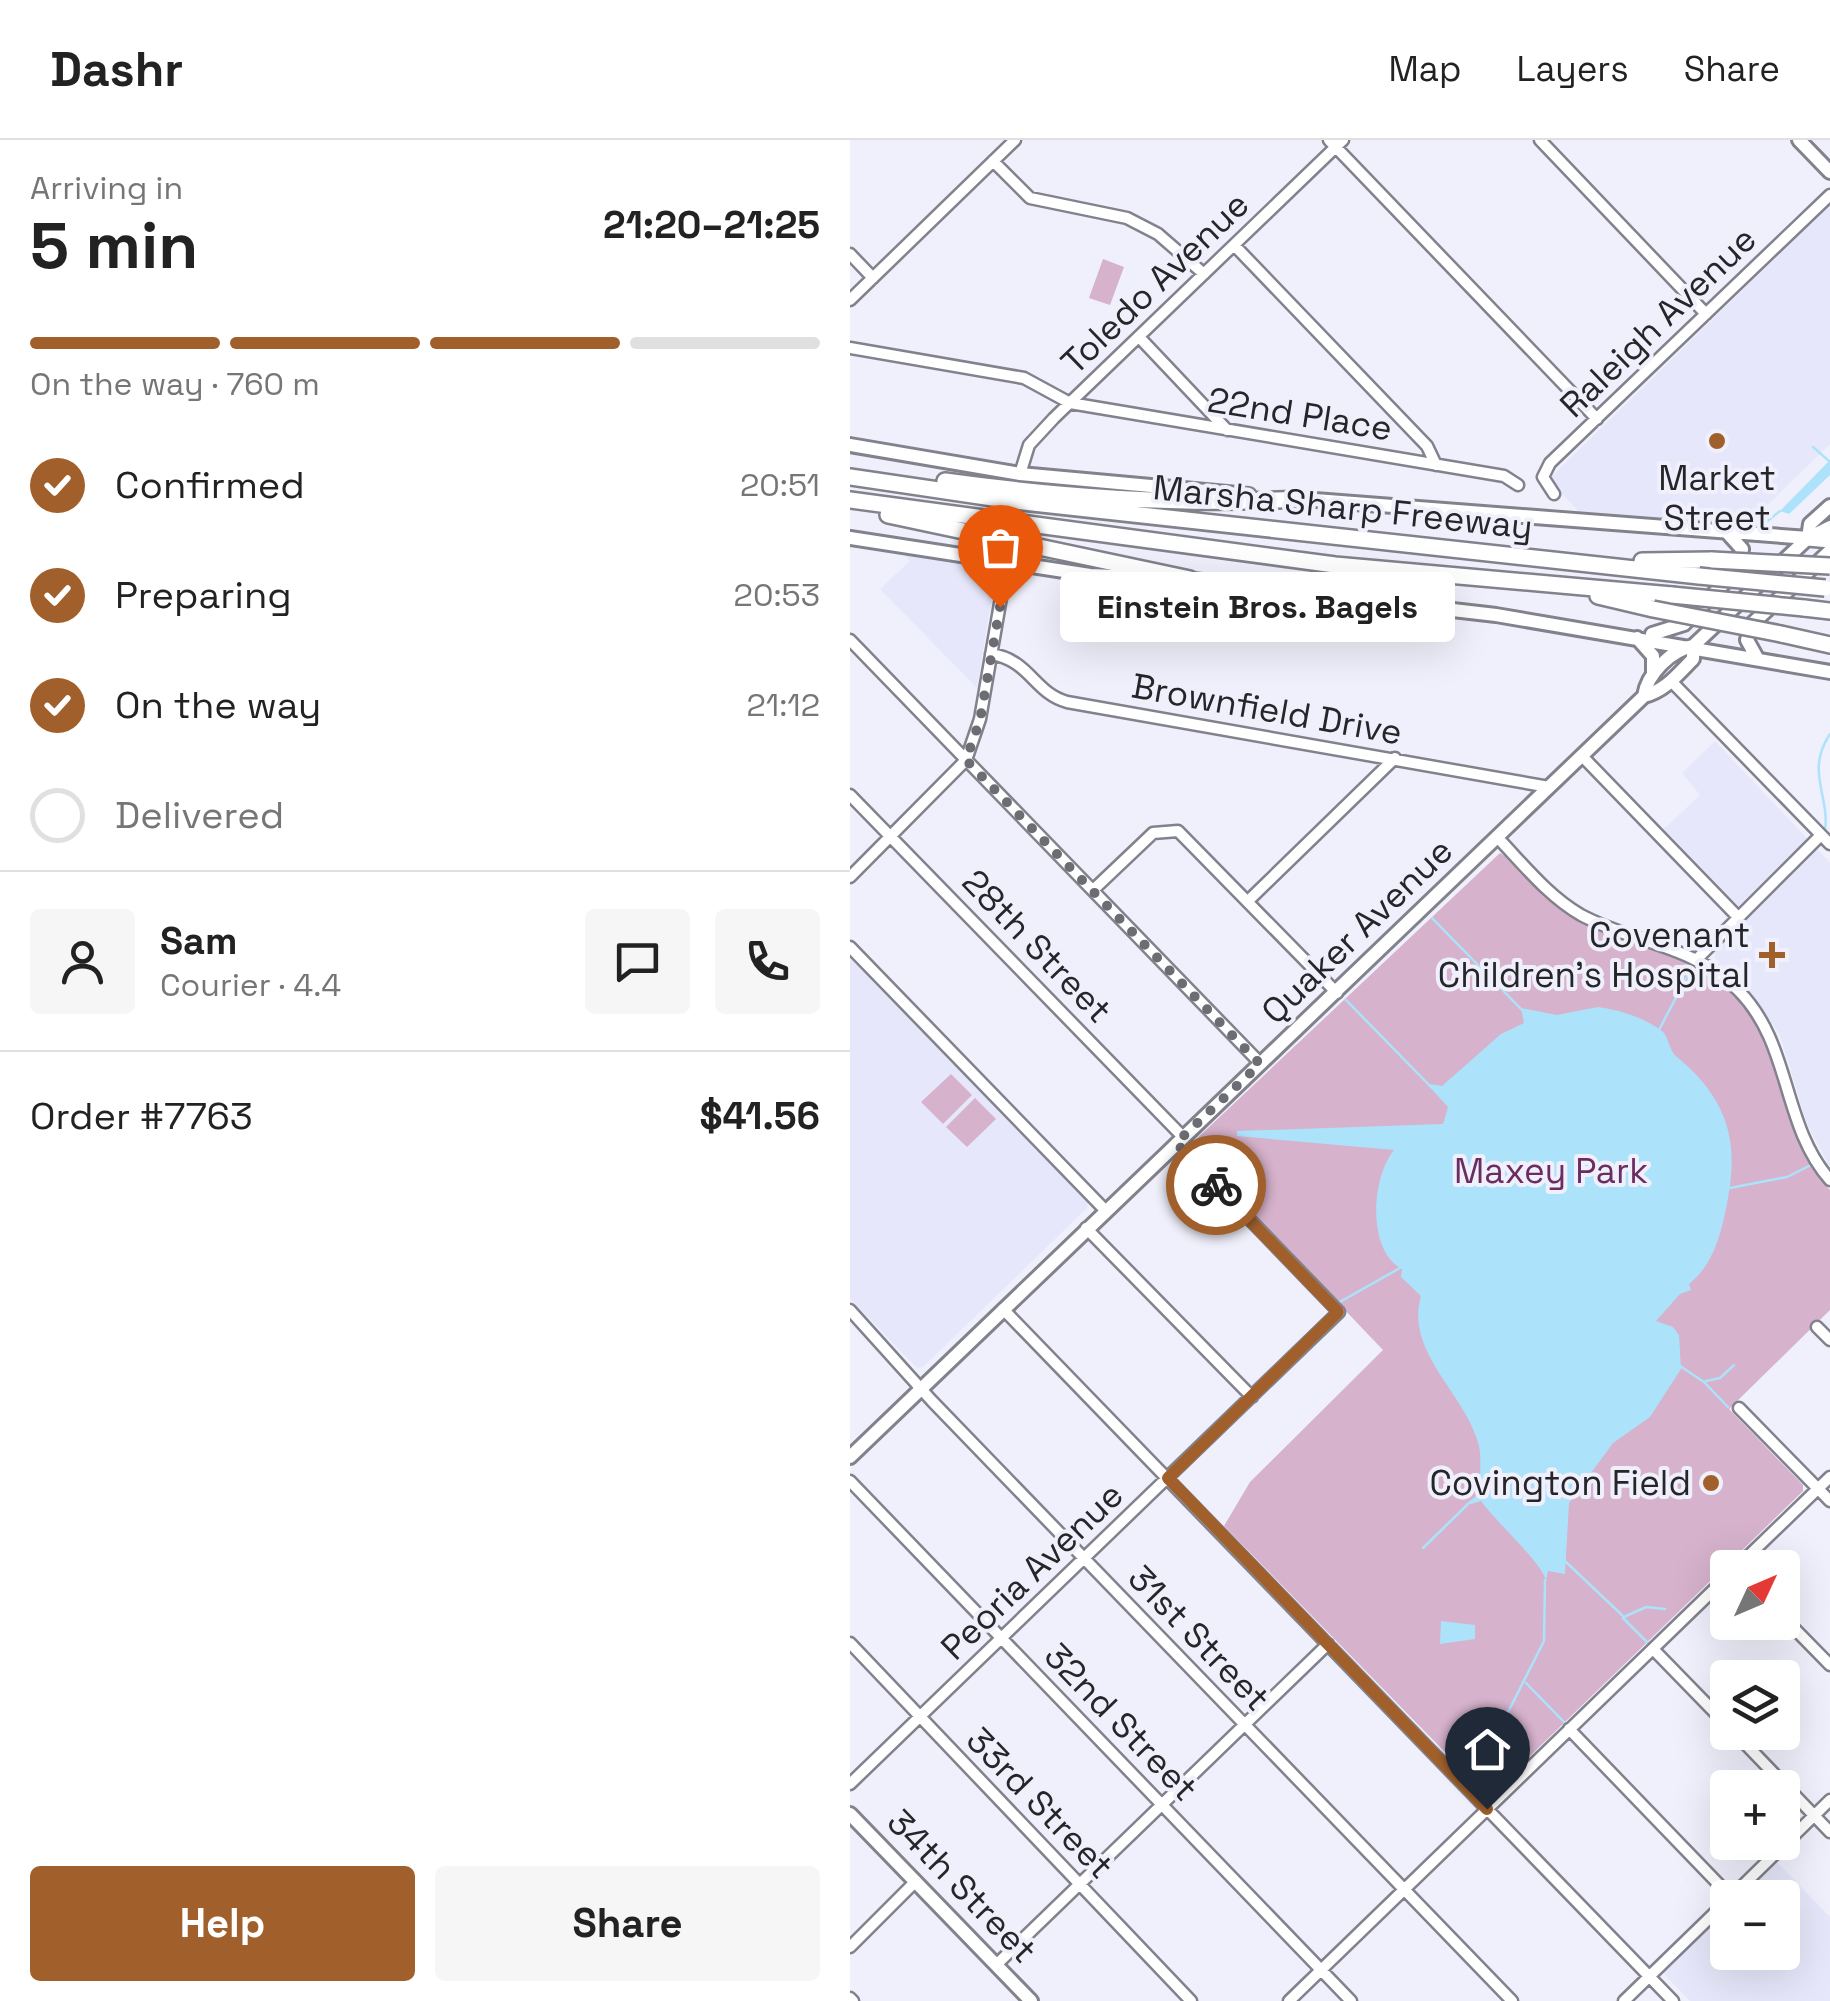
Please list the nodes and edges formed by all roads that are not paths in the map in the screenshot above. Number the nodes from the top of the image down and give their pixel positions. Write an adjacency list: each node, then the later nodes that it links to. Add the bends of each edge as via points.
1 (1015, 140): 5 (street)
2 (1540, 140): 13 (street)
3 (1800, 140): 6 (main road)
4 (1336, 142): 8 (street, Toledo Avenue); 17 (street)
5 (993, 161): 10 (street, via 1030,198 1126,218 1158,234); 11 (street)
6 (1830, 172)
7 (1830, 195): 13 (street, Raleigh Avenue)
8 (1234, 245): 10 (street, Toledo Avenue); 20 (street, via 1427,446)
9 (850, 254): 11 (street)
10 (1204, 274): 14 (street, Toledo Avenue)
11 (872, 278): 12 (street)
12 (850, 300)
13 (1706, 314): 17 (street, Raleigh Avenue)
14 (1138, 337): 16 (street, Toledo Avenue); 18 (street)
15 (850, 348): 16 (street, 22nd Place, via 1024,378)
16 (1070, 403): 18 (street, 22nd Place); 21 (street, Toledo Avenue, via 1029,445)
17 (1597, 419): 24 (street, Raleigh Avenue, via 1544,470)
18 (1228, 430): 20 (street, 22nd Place)
19 (850, 445): 21 (main road, Marsha Sharp Freeway)
20 (1436, 465): 23 (street, 22nd Place, via 1504,476)
21 (1020, 474): 25 (main road, Marsha Sharp Freeway)
22 (856, 478): 25 (highway, via 907,476 1038,494); 34 (highway, Marsha Sharp Freeway, via 1032,504)
23 (1518, 485)
24 (1554, 494)
25 (1298, 498): 29 (main road, Marsha Sharp Freeway)
26 (850, 503): 37 (highway, via 1091,562); 38 (highway, Marsha Sharp Freeway, via 1335,565)
27 (1830, 506): 31 (main road, Quaker Avenue, via 1810,524)
28 (1830, 527): 31 (main road, Quaker Avenue)
29 (1724, 529): 31 (main road, Marsha Sharp Freeway); 41 (main road, via 1742,549 1740,567 1679,628)
30 (850, 538): 35 (main road)
31 (1808, 538): 32 (highway); 44 (main road, Quaker Avenue)
32 (1830, 540)
33 (1830, 551): 46 (main road, via 1752,624 1747,644)
34 (1593, 562): 36 (highway, bridge); 39 (highway, Marsha Sharp Freeway, bridge)
35 (1008, 563): 37 (main road); 45 (street)
36 (1830, 566)
37 (1190, 579): 41 (main road)
38 (1536, 582): 40 (highway, Marsha Sharp Freeway, bridge); 43 (highway, bridge)
39 (1827, 588)
40 (1830, 611)
41 (1635, 636): 44 (main road); 48 (main road, via 1653,656)
42 (850, 640): 53 (street)
43 (1830, 645)
44 (1693, 646): 46 (main road); 48 (main road, Quaker Avenue, via 1679,648); 49 (main road, Quaker Avenue, via 1693,659)
45 (991, 654): 52 (street, Brownfield Drive, via 1015,659 1052,696 1068,702); 53 (street)
46 (1758, 658): 47 (main road)
47 (1830, 672)
48 (1653, 674): 50 (main road, Quaker Avenue)
49 (1671, 681): 50 (main road, Quaker Avenue); 57 (street)
50 (1644, 696): 51 (main road, Quaker Avenue)
51 (1582, 756): 54 (main road, Quaker Avenue); 63 (street)
52 (1394, 758): 54 (street, Brownfield Drive); 62 (street)
53 (966, 760): 56 (street); 61 (street)
54 (1549, 788): 58 (main road, Quaker Avenue)
55 (850, 795): 56 (street, 28th Street)
56 (892, 835): 60 (street); 68 (street, 28th Street)
57 (1821, 835): 59 (street); 63 (street)
58 (1497, 837): 65 (street, via 1570,908); 66 (main road, Quaker Avenue)
59 (1830, 844)
60 (850, 877)
61 (1093, 890): 62 (street, via 1155,832 1173,829); 67 (street)
62 (1248, 900): 66 (street)
63 (1737, 916): 65 (street)
64 (850, 946): 70 (street)
65 (1698, 958): 69 (street, via 1743,995 1766,1026 1800,1129)
66 (1337, 993): 67 (main road, Quaker Avenue)
67 (1260, 1064): 68 (main road, Quaker Avenue)
68 (1179, 1140): 70 (main road, Quaker Avenue); 74 (street, 28th Street)
69 (1830, 1180)
70 (1105, 1210): 71 (main road, Quaker Avenue)
71 (1086, 1228): 72 (main road, Quaker Avenue); 78 (street)
72 (1003, 1308): 77 (main road, Quaker Avenue); 82 (street)
73 (850, 1310): 77 (street, 31st Street)
74 (1338, 1312): 78 (street, Peoria Avenue)
75 (1817, 1327): 76 (street)
76 (1830, 1340)
77 (922, 1386): 80 (main road, Quaker Avenue); 87 (street, 31st Street)
78 (1252, 1397): 82 (street, Peoria Avenue)
79 (1738, 1408): 84 (street)
80 (850, 1457)
81 (1830, 1476): 84 (street)
82 (1168, 1478): 87 (street, Peoria Avenue); 92 (street)
83 (850, 1481): 90 (street, 32nd Street)
84 (1818, 1488): 85 (street); 86 (street)
85 (1830, 1501)
86 (1754, 1550)
87 (1084, 1559): 90 (street, Peoria Avenue); 97 (street, 31st Street)
88 (1710, 1593): 93 (street)
89 (1800, 1635): 94 (street)
90 (1002, 1639): 96 (street, Peoria Avenue); 102 (street, 32nd Street)
91 (850, 1643): 96 (street, 33rd Street)
92 (1328, 1644): 97 (street); 103 (street)
93 (1653, 1648): 95 (street); 98 (street)
94 (1830, 1666)
95 (1710, 1707)
96 (920, 1716): 100 (street, Peoria Avenue); 110 (street, 33rd Street)
97 (1244, 1724): 102 (street); 111 (street, 31st Street)
98 (1570, 1730): 103 (street); 107 (street)
99 (1751, 1750): 105 (street)
100 (850, 1784)
101 (1830, 1800): 105 (street)
102 (1162, 1804): 110 (street); 115 (street, 32nd Street)
103 (1487, 1809): 111 (street); 116 (street)
104 (850, 1814): 109 (main road, 34th Street)
105 (1814, 1816): 106 (street); 108 (street)
106 (1830, 1832)
107 (1713, 1880)
108 (1748, 1880)
109 (916, 1881): 113 (street); 114 (main road, 34th Street)
110 (1080, 1884): 114 (street); 118 (street, 33rd Street)
111 (1404, 1890): 115 (street); 121 (street, 31st Street)
112 (1710, 1918): 116 (street)
113 (850, 1946)
114 (996, 1965): 117 (main road, 34th Street)
115 (1322, 1970): 119 (street); 120 (street, 32nd Street)
116 (1649, 1977): 122 (street); 123 (street)
117 (1031, 2001)
118 (1191, 2001)
119 (1290, 2001)
120 (1352, 2001)
121 (1512, 2001)
122 (1624, 2001)
123 (1673, 2001)

